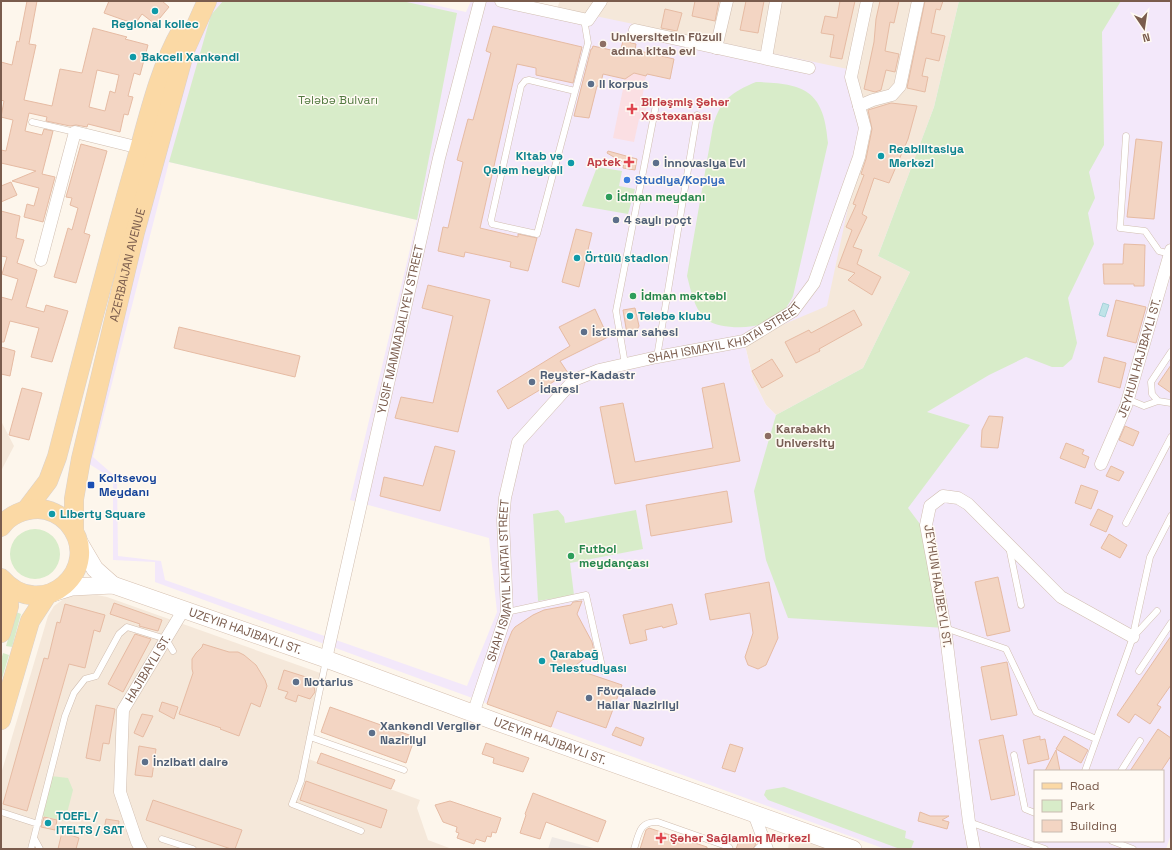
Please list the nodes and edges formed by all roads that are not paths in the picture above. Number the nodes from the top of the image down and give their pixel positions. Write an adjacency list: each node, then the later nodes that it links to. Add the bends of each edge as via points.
1 (480, 1): 52 (street, YUSIF MAMMADALIYEV STREET, via 439,158)
2 (501, 1): 9 (street)
3 (601, 1): 9 (street, via 588,20)
4 (727, 1): 11 (street)
5 (776, 1): 12 (street)
6 (867, 1): 16 (street, SHAH ISMAYIL KHATAI STREET, via 851,77)
7 (918, 1): 16 (street, via 900,86 892,95)
8 (201, 2): 21 (main road, AZERBAIJAN AVENUE, via 174,43); 22 (main road, AZERBAIJAN AVENUE)
9 (584, 19): 14 (lane, via 588,43)
10 (635, 30): 11 (street)
11 (716, 48): 12 (street)
12 (766, 58): 13 (street)
13 (809, 68)
14 (575, 91): 14 (lane, via 529,80 521,86 492,224 537,234)
15 (656, 105): 27 (lane, via 616,311)
16 (859, 106): 26 (street, SHAH ISMAYIL KHATAI STREET, via 864,128 859,157 814,283 793,311 744,341)
17 (697, 116): 26 (lane)
18 (32, 122): 19 (lane)
19 (74, 132): 21 (street); 24 (street)
20 (1126, 136): 23 (lane, via 1120,228 1145,231 1159,251)
21 (140, 148): 22 (main road, AZERBAIJAN AVENUE)
22 (133, 207): 33 (main road, AZERBAIJAN AVENUE, via 57,457 48,481); 37 (main road, AZERBAIJAN AVENUE, via 135,232 81,459 74,499)
23 (1170, 252): 28 (street, JEYHUN HAJIBAYLI ST.)
24 (41, 260)
25 (1171, 352): 29 (lane, via 1151,382 1152,394)
26 (657, 357): 27 (street, SHAH ISMAYIL KHATAI STREET)
27 (625, 364): 45 (street, SHAH ISMAYIL KHATAI STREET, via 599,370 574,380 518,442 504,498)
28 (1129, 394): 29 (lane, via 1132,401 1144,406); 32 (street, JEYHUN HAJIBAYLI ST.)
29 (1158, 401): 30 (lane)
30 (1171, 403)
31 (1171, 437): 35 (lane)
32 (1101, 464)
33 (26, 510): 36 (main road, via 14,515); 37 (main road, via 40,509 53,512 65,519)
34 (1171, 516): 49 (lane, via 1150,557)
35 (1126, 523)
36 (1, 527)
37 (76, 536): 40 (main road, via 95,569); 41 (main road, AZERBAIJAN AVENUE, via 80,556 76,569 70,580 60,589)
38 (1008, 544): 42 (lane); 47 (street, JEYHUN HAJIBEYLI ST., via 968,504 958,498 943,496 930,506 926,525); 49 (street, JEYHUN HAJIBEYLI ST., via 1061,597)
39 (5, 582): 41 (main road, via 20,593 33,596); 48 (main road, via 9,606)
40 (113, 585): 41 (main road, via 72,587); 43 (main road, UZEYIR HAJIBAYLI ST.)
41 (47, 595): 56 (main road, via 30,621)
42 (1021, 605)
43 (184, 609): 50 (street, HAJIBAYLI ST.); 52 (main road, UZEYIR HAJIBAYLI ST.)
44 (1157, 611): 49 (lane)
45 (507, 612): 53 (lane, via 586,595); 55 (street, SHAH ISMAYIL KHATAI STREET)
46 (1171, 623): 54 (lane)
47 (945, 628): 58 (lane, via 1006,649 1036,712); 67 (street, JEYHUN HAJIBEYLI ST.)
48 (1, 633)
49 (1133, 637): 58 (lane)
50 (166, 639): 51 (lane); 68 (lane, via 127,627 119,634 96,676 85,679 74,692); 73 (street, HAJIBAYLI ST., via 123,710 120,792)
51 (173, 651)
52 (326, 659): 55 (main road, UZEYIR HAJIBAYLI ST.); 57 (lane)
53 (603, 671)
54 (1139, 671)
55 (473, 714): 66 (main road, UZEYIR HAJIBAYLI ST.)
56 (1, 720)
57 (310, 737): 61 (lane); 69 (lane, via 301,781 292,804)
58 (1096, 739): 62 (lane)
59 (1140, 741): 63 (lane)
60 (1014, 755): 65 (lane, via 1025,809)
61 (404, 770)
62 (1084, 770)
63 (1122, 770)
64 (1, 812): 68 (lane)
65 (1034, 813)
66 (754, 814): 74 (street); 80 (main road, UZEYIR HAJIBAYLI ST.)
67 (969, 822): 81 (street, JEYHUN HAJIBEYLI ST.); 82 (lane)
68 (38, 824): 70 (lane)
69 (361, 831)
70 (34, 838): 75 (lane); 76 (lane)
71 (162, 839): 77 (lane)
72 (1115, 842): 83 (lane)
73 (138, 847)
74 (762, 847)
75 (31, 849)
76 (40, 849)
77 (193, 849)
78 (634, 849): 79 (lane, via 640,829 652,822)
79 (730, 849)
80 (853, 849)
81 (974, 849)
82 (1045, 849)
83 (1133, 849)

